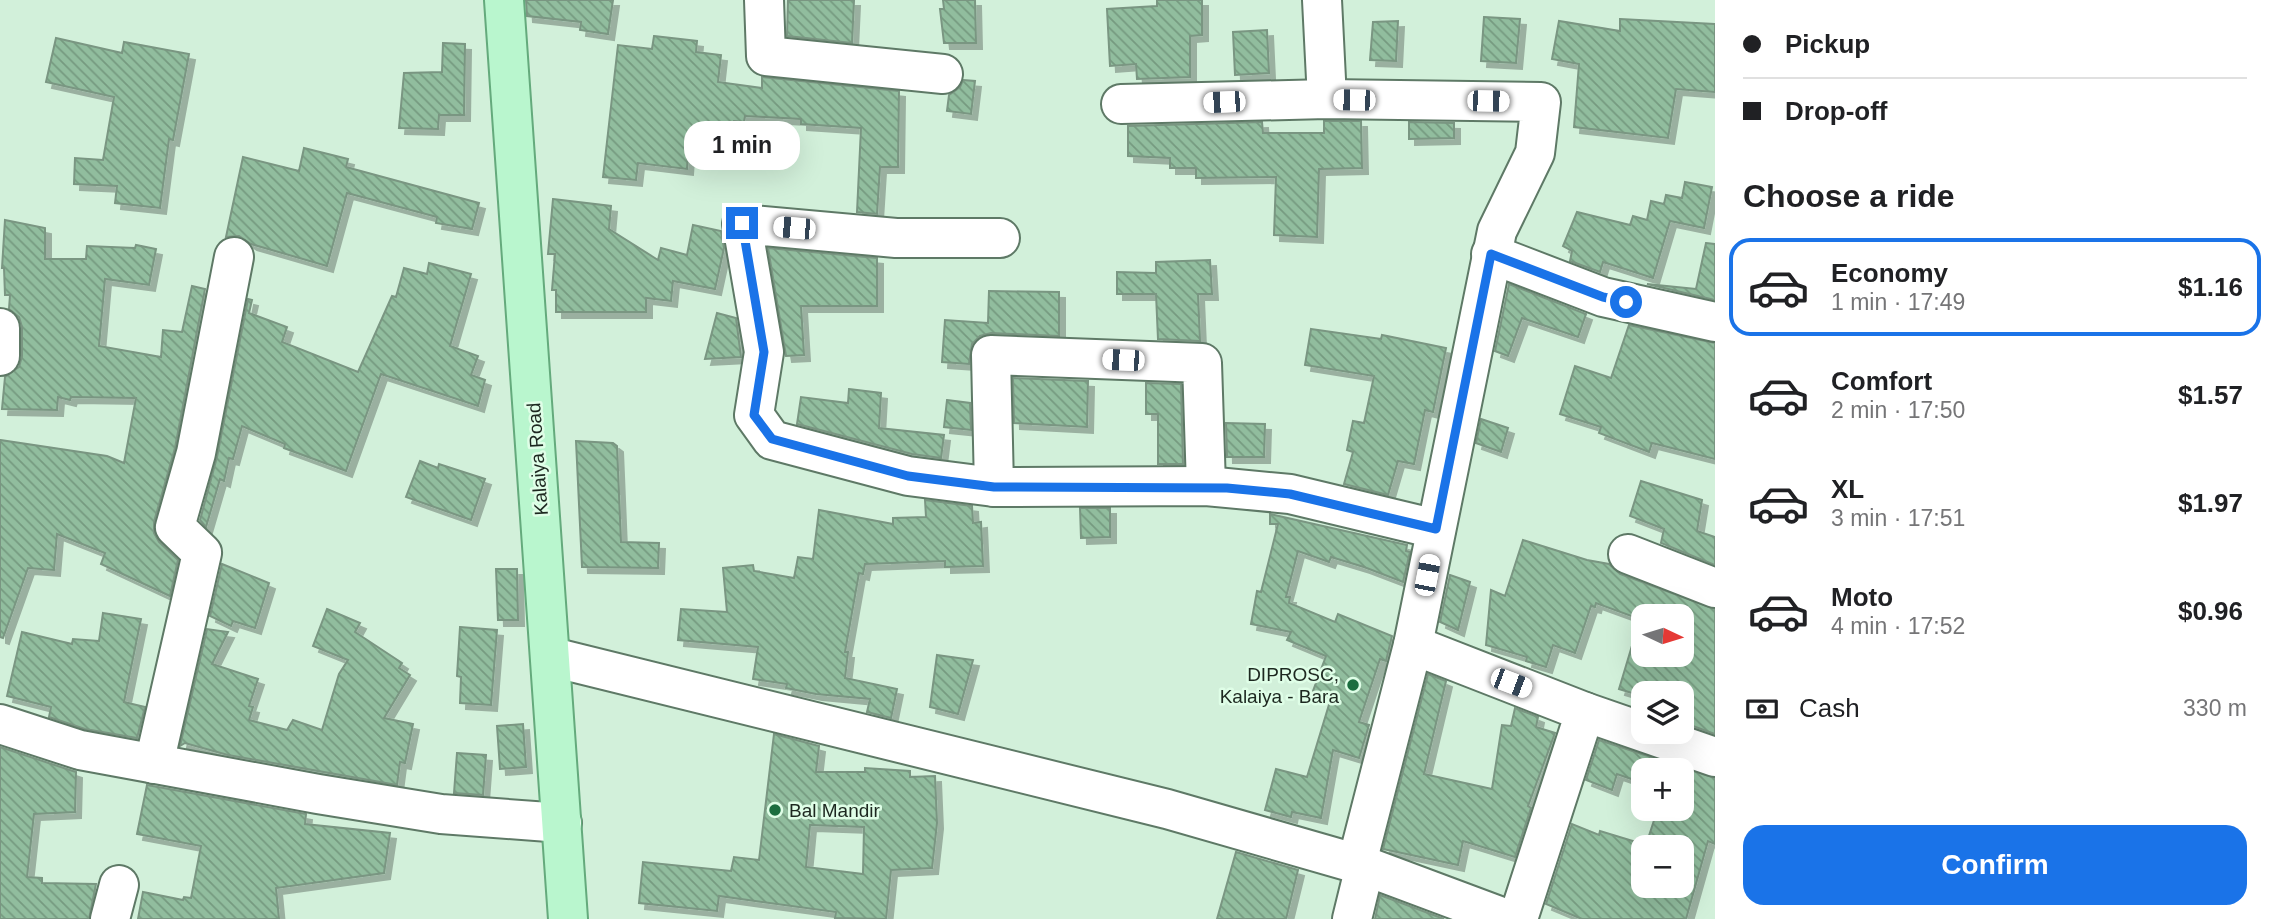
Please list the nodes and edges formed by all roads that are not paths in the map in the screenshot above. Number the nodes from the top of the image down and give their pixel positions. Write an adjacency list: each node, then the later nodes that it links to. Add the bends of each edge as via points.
1 (504, 0): 19 (main road, Kalaiya Road)
2 (764, 0): 4 (street, via 766,56)
3 (1322, 0): 5 (street)
4 (943, 74)
5 (1327, 99): 6 (street); 8 (street, via 1541,102 1535,153 1497,230)
6 (1121, 104)
7 (1000, 237): 14 (street, via 897,238 742,223 764,352 754,415 772,439 908,476)
8 (1491, 254): 10 (street, via 1603,297); 15 (street)
9 (234, 257): 23 (street, via 196,453 175,527 202,553)
10 (1715, 322)
11 (0, 328): 12 (street)
12 (0, 356)
13 (1206, 486): 14 (street); 14 (street, via 1202,363 991,355); 15 (street, via 1290,494)
14 (994, 487)
15 (1436, 529): 18 (street)
16 (1628, 554): 17 (street)
17 (1715, 588)
18 (1413, 645): 20 (street); 25 (street)
19 (552, 657): 24 (main road, Kalaiya Road); 25 (street, via 1167,809)
20 (1585, 712): 22 (street); 29 (street)
21 (0, 724): 23 (street, via 80,750)
22 (1715, 757)
23 (154, 764): 24 (street, via 441,814)
24 (562, 823): 26 (main road, Kalaiya Road)
25 (1361, 864): 27 (street); 28 (street)
26 (568, 919)
27 (1352, 919)
28 (1507, 919)
29 (1518, 919)

